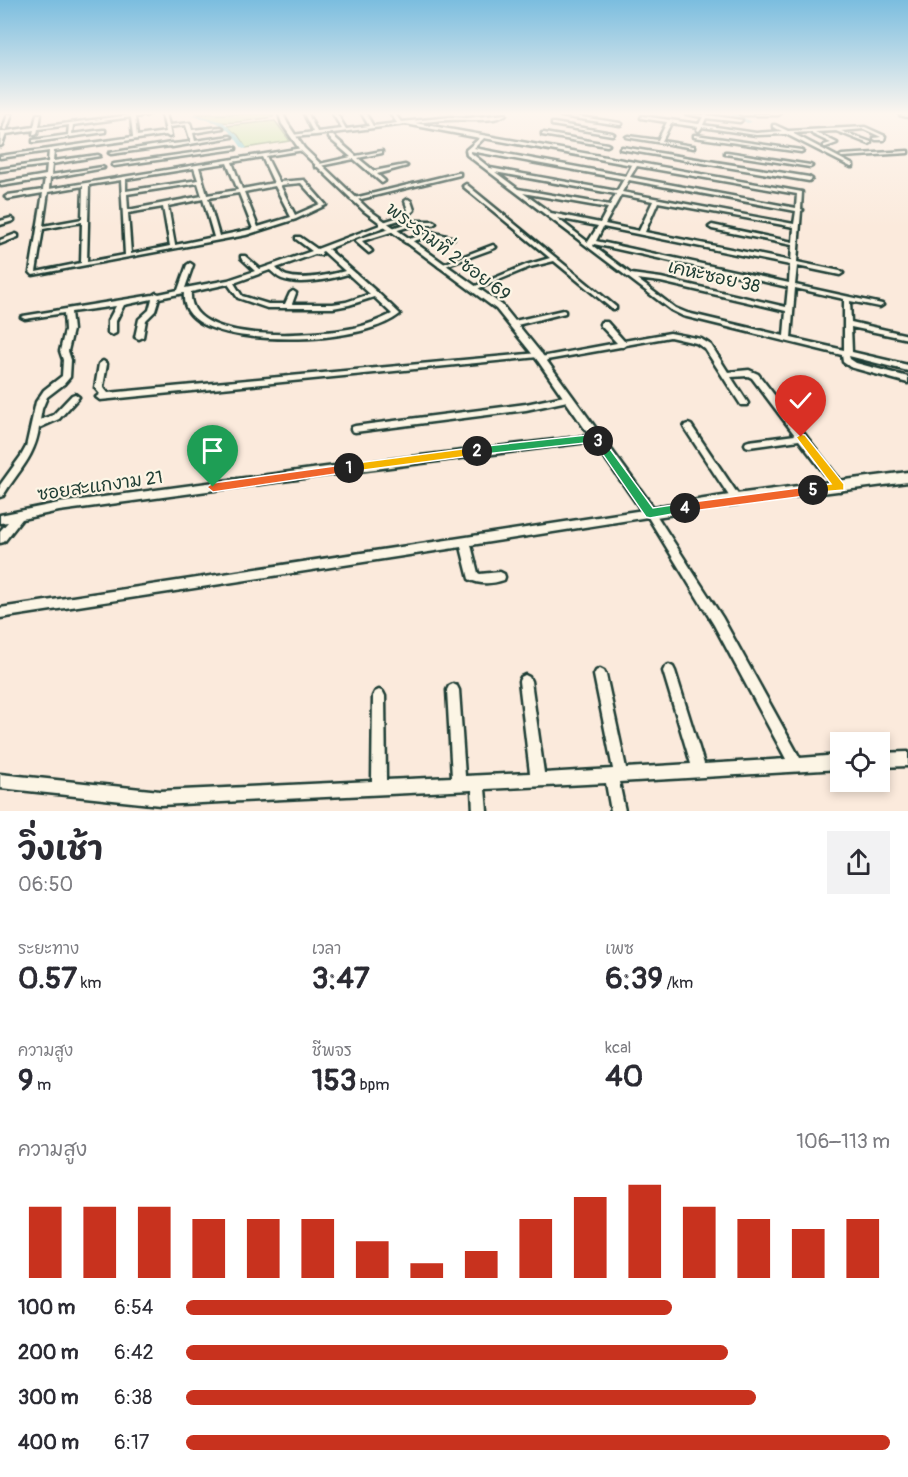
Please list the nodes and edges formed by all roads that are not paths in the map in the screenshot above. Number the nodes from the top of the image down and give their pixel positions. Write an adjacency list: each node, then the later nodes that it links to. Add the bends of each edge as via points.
1 (32, 152): 22 (street)
2 (51, 152): 27 (street)
3 (120, 152): 17 (street)
4 (173, 152): 23 (street)
5 (208, 152): 23 (street)
6 (283, 152): 19 (street)
7 (305, 152): 32 (street, พระรามที่ 2 ซอย 69)
8 (349, 152): 24 (street)
9 (380, 152): 24 (street)
10 (469, 152): 38 (street)
11 (486, 152): 47 (street)
12 (566, 152): 28 (street)
13 (644, 152): 25 (street)
14 (690, 152): 25 (street)
15 (826, 152): 35 (street)
16 (908, 152): 21 (street)
17 (111, 153)
18 (727, 153): 30 (street); 34 (street)
19 (263, 155): 26 (street); 54 (street)
20 (98, 156): 27 (street)
21 (842, 156)
22 (0, 157)
23 (173, 157): 29 (street); 37 (street)
24 (356, 158): 32 (street); 41 (street)
25 (686, 159): 30 (street); 40 (street)
26 (229, 161): 31 (street); 59 (street)
27 (48, 163): 39 (street); 45 (street)
28 (635, 164): 40 (street); 47 (street)
29 (114, 165)
30 (723, 165): 48 (street)
31 (196, 166): 37 (street); 49 (street)
32 (317, 166): 64 (street, พระรามที่ 2 ซอย 69)
33 (405, 166): 41 (street)
34 (810, 166)
35 (851, 166)
36 (102, 168): 45 (street)
37 (178, 169): 46 (street)
38 (489, 169): 43 (street); 55 (street)
39 (0, 170)
40 (681, 172): 51 (street)
41 (373, 173): 50 (street)
42 (458, 174): 64 (street)
43 (522, 174): 55 (street); 60 (street)
44 (748, 176): 51 (street)
45 (46, 177): 52 (street); 57 (street)
46 (123, 178): 53 (street); 61 (street)
47 (628, 178): 60 (street); 70 (street)
48 (809, 179)
49 (200, 181): 61 (street); 63 (street)
50 (381, 181)
51 (742, 182): 70 (street, via 800,193)
52 (1, 184)
53 (86, 184): 57 (street); 76 (street)
54 (277, 184): 59 (street); 73 (street); 73 (street, via 302,181 322,205)
55 (510, 185): 58 (street)
56 (466, 186): 104 (street)
57 (45, 190): 62 (street); 83 (street)
58 (517, 190): 68 (street); 72 (street)
59 (242, 191): 63 (street); 84 (street)
60 (620, 192): 65 (street); 68 (street)
61 (125, 193): 71 (street)
62 (8, 197)
63 (205, 198): 67 (street); 87 (street)
64 (353, 199): 80 (street, พระรามที่ 2 ซอย 69)
65 (657, 199): 69 (street); 85 (street)
66 (408, 201): 80 (street, via 408,214)
67 (165, 205): 71 (street); 97 (street)
68 (610, 207): 79 (street)
69 (704, 208): 74 (street); 81 (street)
70 (800, 210): 81 (street)
71 (126, 212): 102 (street)
72 (550, 215): 79 (street); 95 (street)
73 (294, 218): 84 (street)
74 (701, 218)
75 (11, 220): 77 (street)
76 (86, 220): 83 (street); 106 (street)
77 (0, 223)
78 (433, 223): 80 (street)
79 (601, 224): 85 (street); 95 (street)
80 (386, 226): 91 (street); 92 (street, พระรามที่ 2 ซอย 69); 94 (street)
81 (798, 226): 96 (street)
82 (712, 227): 96 (street)
83 (39, 228): 106 (street, via 33,272)
84 (256, 230): 87 (street)
85 (642, 232): 107 (street)
86 (16, 236): 93 (street)
87 (217, 238): 97 (street)
88 (298, 238): 100 (street)
89 (451, 238): 92 (street, via 431,234)
90 (332, 239): 94 (street)
91 (358, 241): 99 (street); 100 (street)
92 (406, 241): 109 (street, พระรามที่ 2 ซอย 69)
93 (0, 242)
94 (338, 244): 100 (street)
95 (590, 244): 114 (street); 116 (street)
96 (796, 244): 107 (street)
97 (172, 245): 102 (street)
98 (493, 247): 109 (street)
99 (369, 251)
100 (321, 252): 105 (street); 110 (street); 112 (street)
101 (285, 253): 105 (street)
102 (128, 254): 106 (street)
103 (243, 257): 111 (street)
104 (555, 259): 117 (street); 127 (street)
105 (293, 260): 110 (street)
106 (84, 264)
107 (794, 264): 113 (street); 116 (street)
108 (190, 265): 118 (street)
109 (441, 266): 117 (street, พระรามที่ 2 ซอย 69)
110 (273, 269): 111 (street); 112 (street, via 288,278 329,278); 115 (street)
111 (259, 272): 115 (street)
112 (349, 272): 121 (street)
113 (840, 273)
114 (630, 276): 128 (street, เคหะซอย 38, via 654,278); 138 (street, via 678,312)
115 (231, 284): 118 (street); 126 (street, via 240,297 255,304)
116 (793, 286): 123 (street); 128 (street)
117 (475, 288): 132 (street, พระรามที่ 2 ซอย 69)
118 (186, 291): 121 (street, via 198,317 223,328 271,336 341,332 395,316 397,312); 122 (street)
119 (127, 292): 124 (street)
120 (293, 292): 126 (street)
121 (376, 294): 126 (street, via 347,304)
122 (156, 295): 124 (street); 136 (street, via 152,311 143,319)
123 (847, 298): 125 (street); 134 (street)
124 (123, 303): 129 (street); 135 (street, via 112,321)
125 (880, 305)
126 (288, 306)
127 (614, 308)
128 (790, 310): 138 (street)
129 (67, 312): 131 (street); 149 (street, via 66,376 45,394)
130 (563, 312): 132 (street)
131 (25, 317)
132 (513, 324): 141 (street, พระรามที่ 2 ซอย 69)
133 (604, 324): 139 (street)
134 (848, 324): 137 (street); 140 (street)
135 (112, 333)
136 (139, 337)
137 (908, 337)
138 (787, 338): 140 (street)
139 (623, 345): 141 (street); 144 (street, via 670,334 680,336 708,347)
140 (847, 353): 143 (street); 145 (street, via 846,360 853,365)
141 (540, 357): 142 (street, via 103,397 99,388); 147 (street, พระรามที่ 2 ซอย 69)
142 (103, 364)
143 (908, 368)
144 (726, 375): 148 (street); 152 (street, via 755,376)
145 (908, 380)
146 (75, 397): 149 (street, via 56,417)
147 (569, 398): 151 (street); 153 (street, พระรามที่ 2 ซอย 69)
148 (744, 403)
149 (37, 425): 157 (street, via 27,453)
150 (688, 427): 158 (street)
151 (355, 429)
152 (801, 437): 154 (street); 156 (street)
153 (596, 438): 159 (street, พระรามที่ 2 ซอย 69); 160 (street, ซอยสะแกงาม 21)
154 (749, 444)
155 (908, 477): 156 (street)
156 (840, 487): 158 (street)
157 (0, 493)
158 (736, 499): 159 (street)
159 (650, 513): 163 (street); 174 (street, via 718,621)
160 (19, 515): 161 (street, ซอยสะแกงาม 21); 162 (street)
161 (0, 519)
162 (0, 539)
163 (465, 542): 164 (street, via 473,576); 165 (street)
164 (500, 577)
165 (0, 613)
166 (669, 671): 175 (street)
167 (600, 675): 176 (street)
168 (525, 681): 177 (street)
169 (453, 690): 180 (street)
170 (379, 696): 181 (street)
171 (908, 759): 172 (street)
172 (890, 760)
173 (830, 762): 174 (street)
174 (796, 764): 175 (street)
175 (699, 770): 176 (street)
176 (616, 776): 177 (street); 183 (street)
177 (538, 780): 179 (street)
178 (0, 781): 181 (street, via 160,798)
179 (478, 782): 180 (street); 182 (street)
180 (459, 783): 181 (street)
181 (379, 788)
182 (480, 811)
183 (618, 811)

